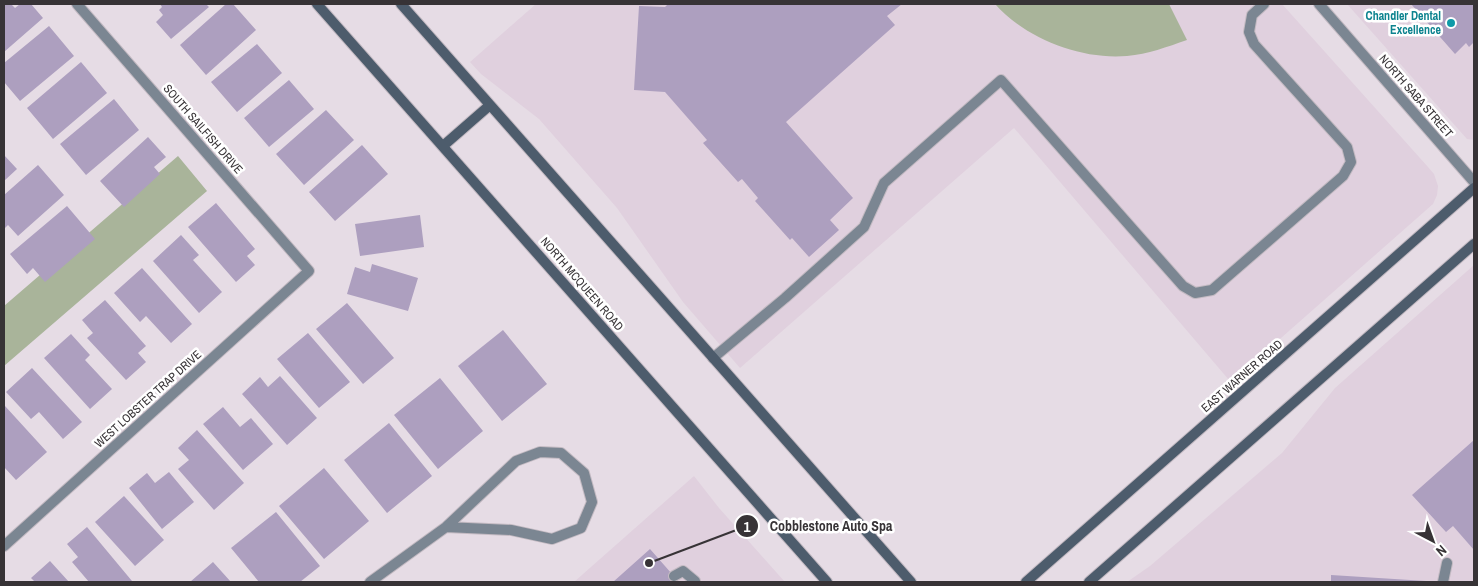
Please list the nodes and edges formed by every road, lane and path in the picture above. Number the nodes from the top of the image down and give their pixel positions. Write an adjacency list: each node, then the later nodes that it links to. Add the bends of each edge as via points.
1 (77, 4): 11 (street, SOUTH SAILFISH DRIVE)
2 (316, 4): 7 (main road, NORTH MCQUEEN ROAD)
3 (401, 4): 6 (main road)
4 (1264, 4): 12 (street, via 1252,15 1249,32 1254,44 1347,147 1351,162 1343,176 1212,290 1195,293 1183,286 1001,80 884,183 864,228)
5 (1319, 4): 8 (street, NORTH SABA STREET)
6 (490, 105): 7 (main road); 12 (main road)
7 (443, 146): 19 (main road, NORTH MCQUEEN ROAD)
8 (1474, 182)
9 (1474, 188): 21 (main road, EAST WARNER ROAD)
10 (1474, 244): 22 (main road)
11 (309, 270): 14 (street, WEST LOBSTER TRAP DRIVE)
12 (713, 358): 20 (main road)
13 (446, 527): 13 (street, via 511,530 552,538 581,528 592,502 584,473 561,453 540,452 516,462); 18 (street)
14 (4, 546)
15 (1447, 563): 23 (street)
16 (674, 576): 17 (street, via 683,571)
17 (695, 581)
18 (370, 582)
19 (827, 582)
20 (911, 582)
21 (1026, 582)
22 (1089, 582)
23 (1443, 582)

